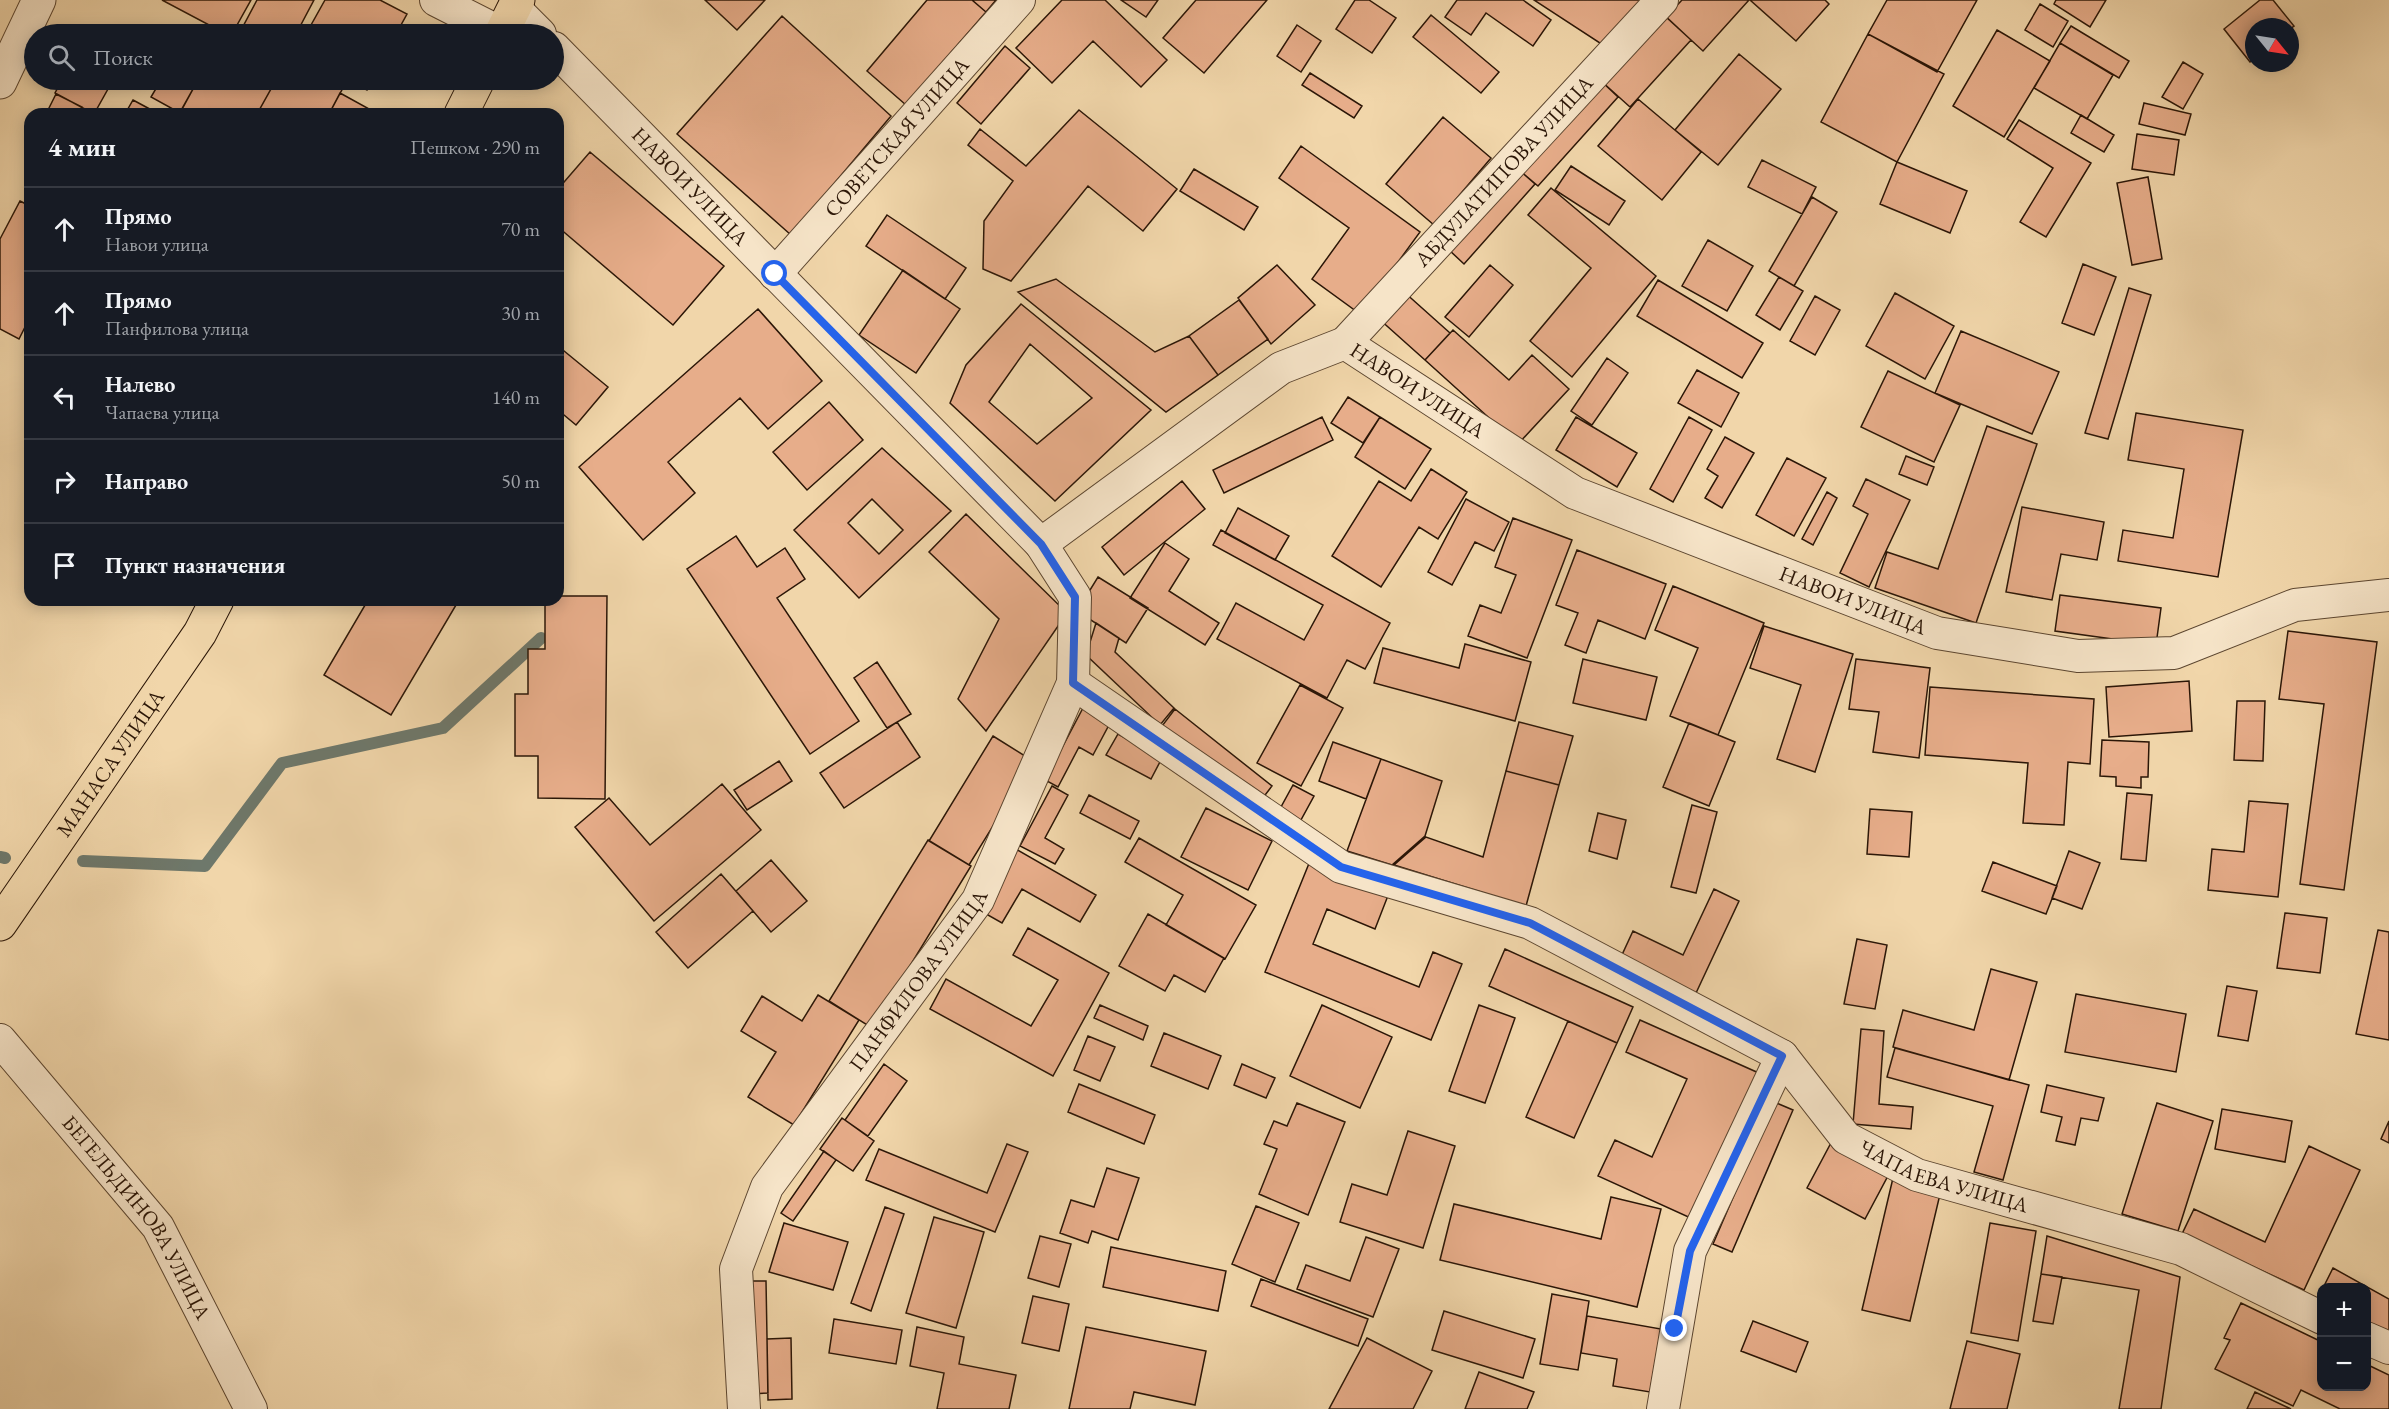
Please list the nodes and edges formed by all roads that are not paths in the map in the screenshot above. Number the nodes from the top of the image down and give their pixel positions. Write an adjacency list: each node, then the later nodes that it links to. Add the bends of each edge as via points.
1 (39, 0): 6 (street)
2 (436, 0): 5 (street)
3 (1019, 0): 12 (street, СОВЕТСКАЯ УЛИЦА)
4 (1662, 0): 13 (street, АБДУЛАТИПОВА УЛИЦА)
5 (509, 19)
6 (28, 24)
7 (24, 32): 9 (street)
8 (564, 58): 12 (street, НАВОИ УЛИЦА)
9 (0, 82)
10 (473, 90): 11 (main road)
11 (464, 108)
12 (775, 274): 14 (street, НАВОИ УЛИЦА)
13 (1345, 343): 14 (street, НАВОИ УЛИЦА, via 1281,368); 15 (street, НАВОИ УЛИЦА, via 1575,493 1937,633 2078,656 2174,653 2295,604)
14 (1041, 544): 17 (street, ПАНФИЛОВА УЛИЦА, via 1075,597)
15 (2389, 596)
16 (214, 606): 18 (main road, МАНАСА УЛИЦА, via 200,633)
17 (1073, 683): 20 (street, ЧАПАЕВА УЛИЦА, via 1341,867 1530,923); 25 (street, ПАНФИЛОВА УЛИЦА, via 978,900 767,1187 736,1269)
18 (0, 924)
19 (0, 1040): 24 (street, БЕГЕЛЬДИНОВА УЛИЦА, via 158,1227)
20 (1782, 1056): 21 (street, ЧАПАЕВА УЛИЦА, via 1846,1138 1917,1175 2181,1249); 26 (street, via 1690,1251)
21 (2317, 1316)
22 (2371, 1340): 23 (street)
23 (2389, 1347)
24 (251, 1409)
25 (744, 1409)
26 (1663, 1409)

